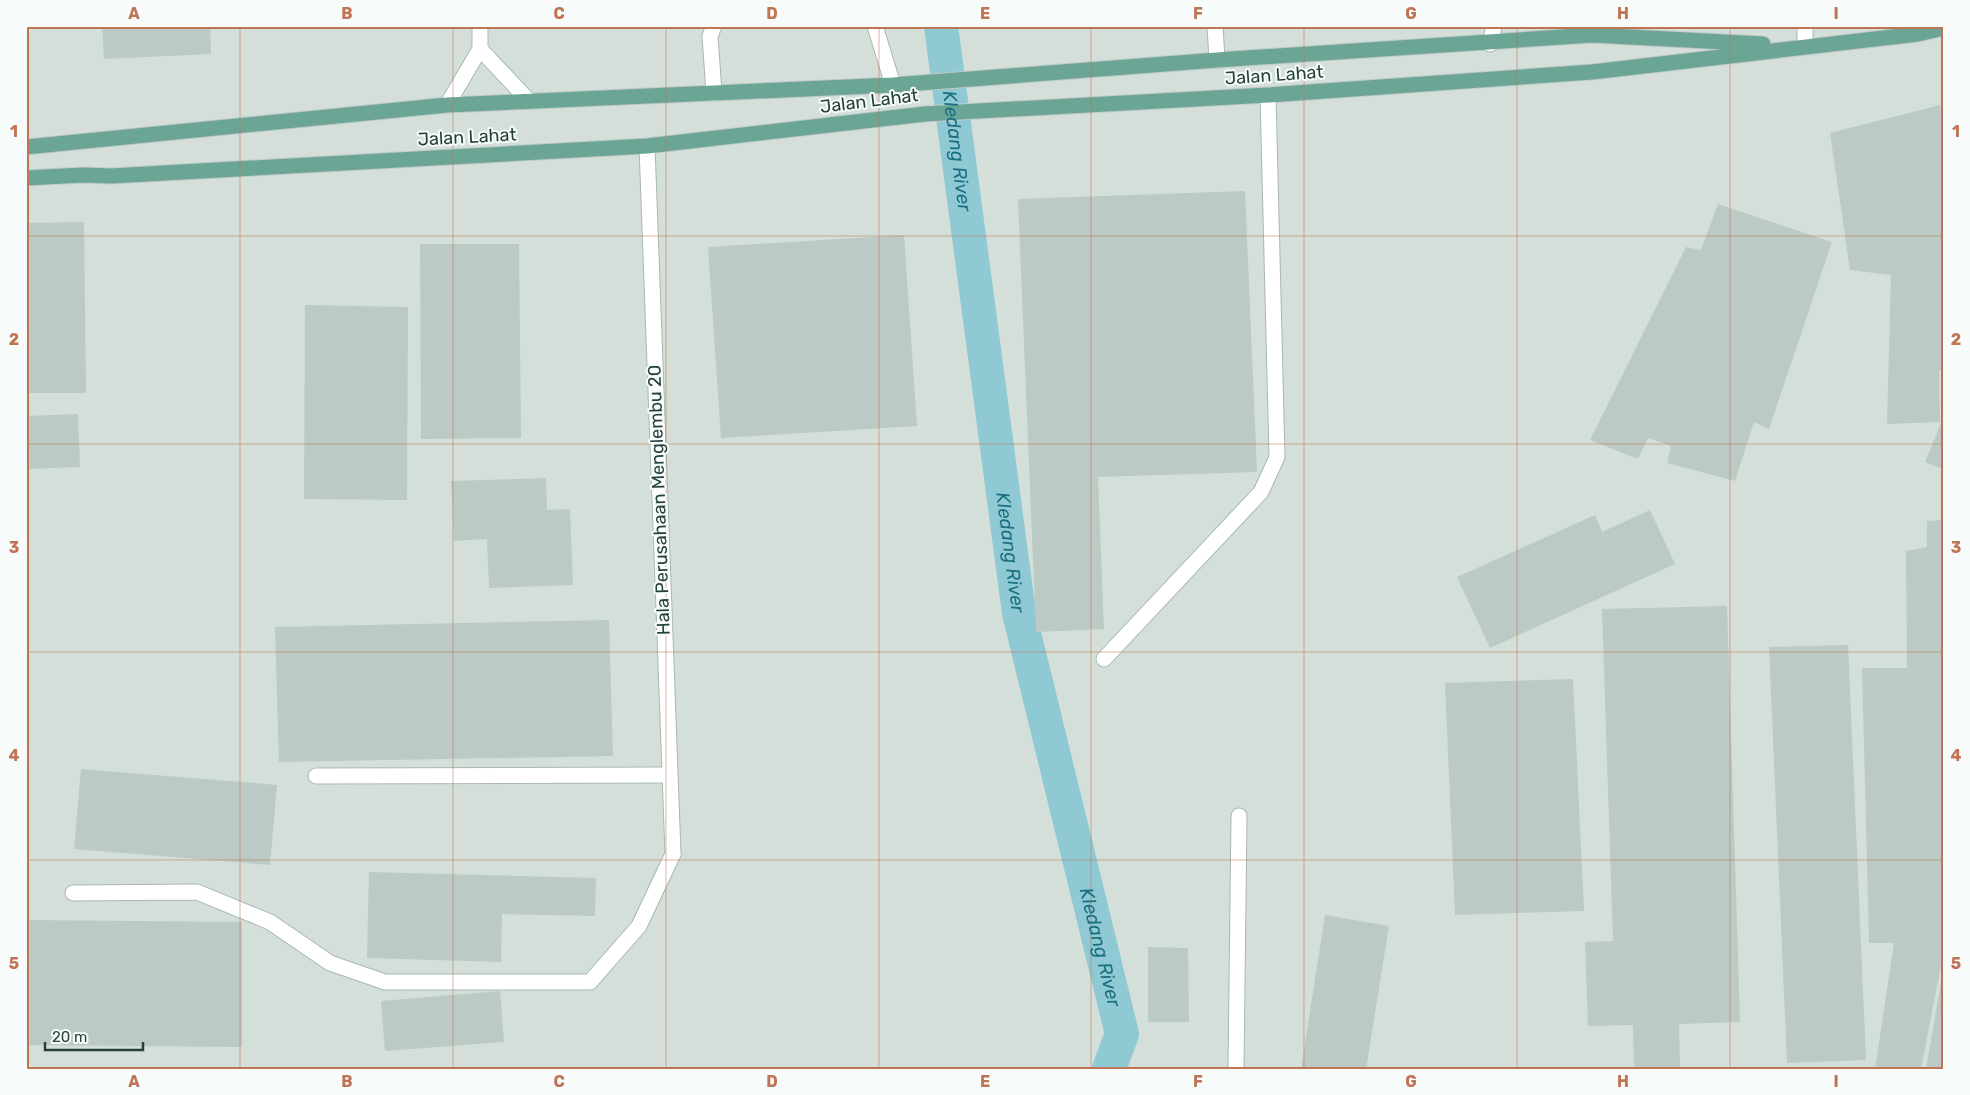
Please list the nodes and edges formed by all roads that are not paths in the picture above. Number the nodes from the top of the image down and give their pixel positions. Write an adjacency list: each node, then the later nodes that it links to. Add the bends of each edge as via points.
1 (480, 26): 10 (street)
2 (714, 26): 13 (street, via 710,36)
3 (875, 26): 12 (street)
4 (1215, 26): 11 (street)
5 (1494, 26): 8 (street)
6 (1804, 26): 9 (street)
7 (1944, 28): 9 (main road, Jalan Lahat)
8 (1490, 44): 9 (main road, Jalan Lahat, via 1592,36); 11 (main road, Jalan Lahat)
9 (1806, 47): 14 (main road, Jalan Lahat, via 1592,72)
10 (480, 50): 15 (street); 16 (street)
11 (1217, 60): 12 (main road, Jalan Lahat)
12 (893, 85): 13 (main road, Jalan Lahat)
13 (714, 93): 15 (main road, Jalan Lahat)
14 (1268, 95): 17 (main road, Jalan Lahat, via 925,114); 20 (street, via 1277,457 1261,492)
15 (528, 100): 16 (main road, Jalan Lahat)
16 (447, 105): 18 (main road, Jalan Lahat)
17 (647, 146): 19 (main road, Jalan Lahat, via 121,176); 21 (street, Hala Perusahaan Menglembu 20)
18 (26, 147)
19 (26, 178)
20 (1104, 658)
21 (669, 775): 22 (street); 24 (street, Hala Perusahaan Menglembu 20, via 673,854 639,926 590,982 385,982 330,963 270,922 197,892)
22 (316, 776)
23 (1239, 816): 25 (street)
24 (73, 893)
25 (1236, 1069)

